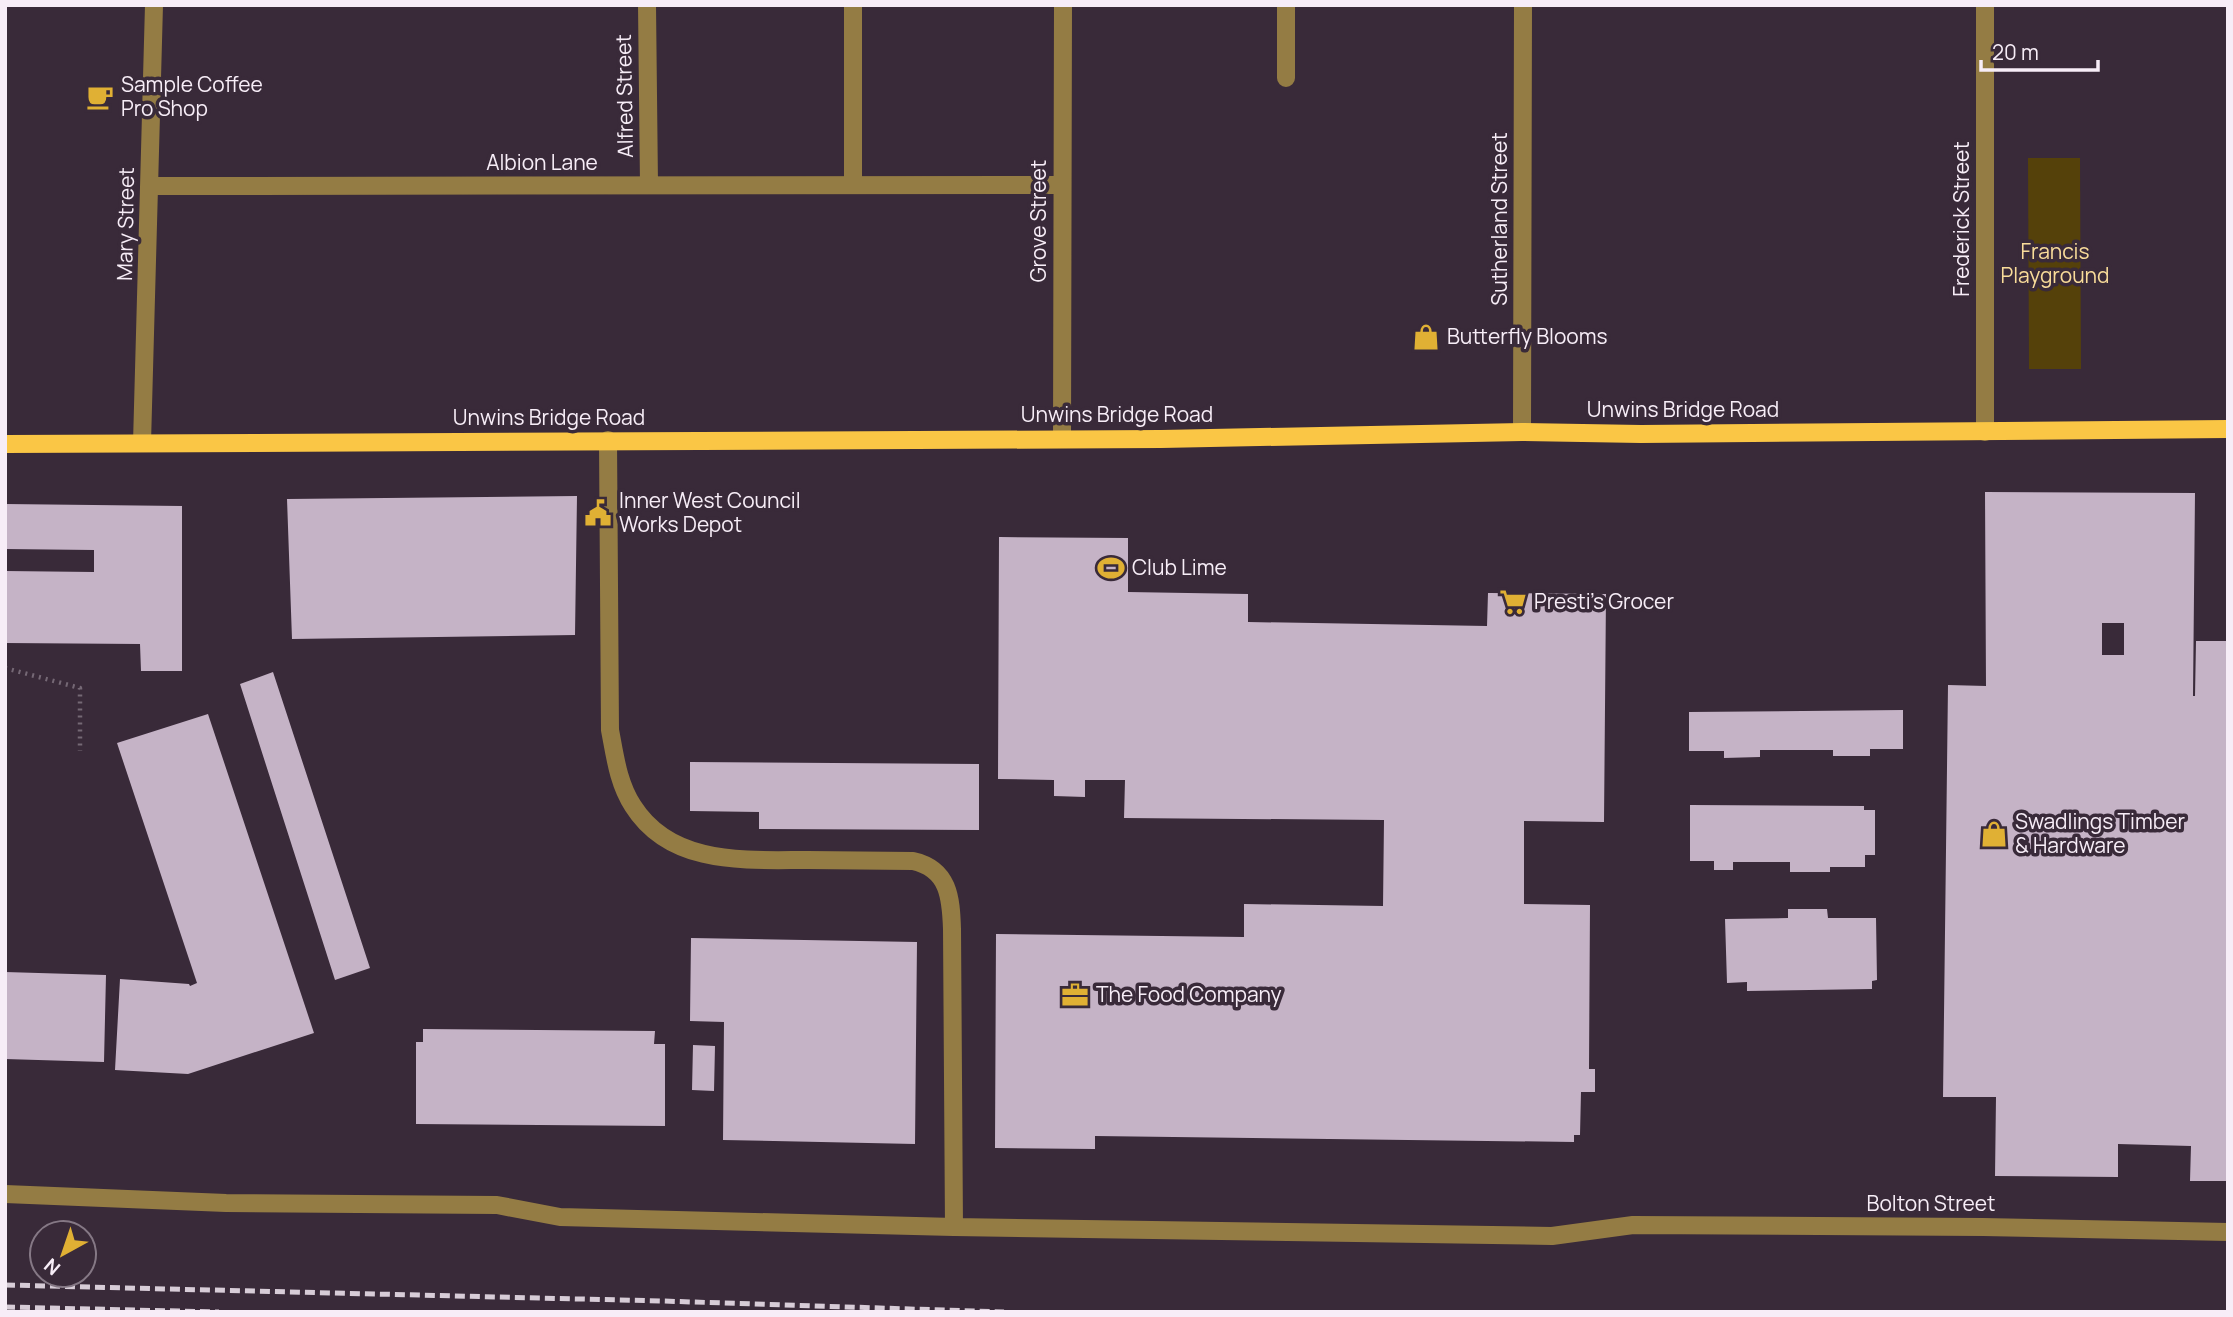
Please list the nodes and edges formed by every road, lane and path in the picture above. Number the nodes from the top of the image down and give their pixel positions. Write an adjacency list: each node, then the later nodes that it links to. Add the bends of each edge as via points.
1 (154, 5): 11 (street, Mary Street)
2 (647, 5): 9 (street, Alfred Street)
3 (853, 5): 12 (street)
4 (1063, 5): 10 (street, Grove Street)
5 (1286, 5): 8 (street)
6 (1523, 5): 14 (street, Sutherland Street)
7 (1985, 5): 15 (street, Frederick Street)
8 (1286, 78)
9 (649, 185): 11 (street, Albion Lane); 12 (street, Albion Lane)
10 (1062, 185): 12 (street, Albion Lane); 16 (street, Grove Street)
11 (149, 186): 18 (street, Mary Street)
12 (853, 186)
13 (2228, 429): 15 (main road, Unwins Bridge Road)
14 (1522, 432): 15 (main road, Unwins Bridge Road); 16 (main road, Unwins Bridge Road)
15 (1985, 432)
16 (1062, 438): 17 (main road, Unwins Bridge Road)
17 (608, 440): 18 (main road, Unwins Bridge Road); 23 (street, via 610,730 619,777 633,806 653,829 698,853 729,859 913,861 926,864 941,877 947,890 952,929)
18 (142, 443): 19 (main road, Unwins Bridge Road)
19 (5, 444)
20 (5, 668): 21 (path, via 80,688)
21 (80, 751)
22 (5, 1194): 23 (street, Bolton Street, via 226,1203 497,1205 560,1217)
23 (954, 1227): 24 (street, Bolton Street, via 1552,1236 1633,1225)
24 (2228, 1232)

